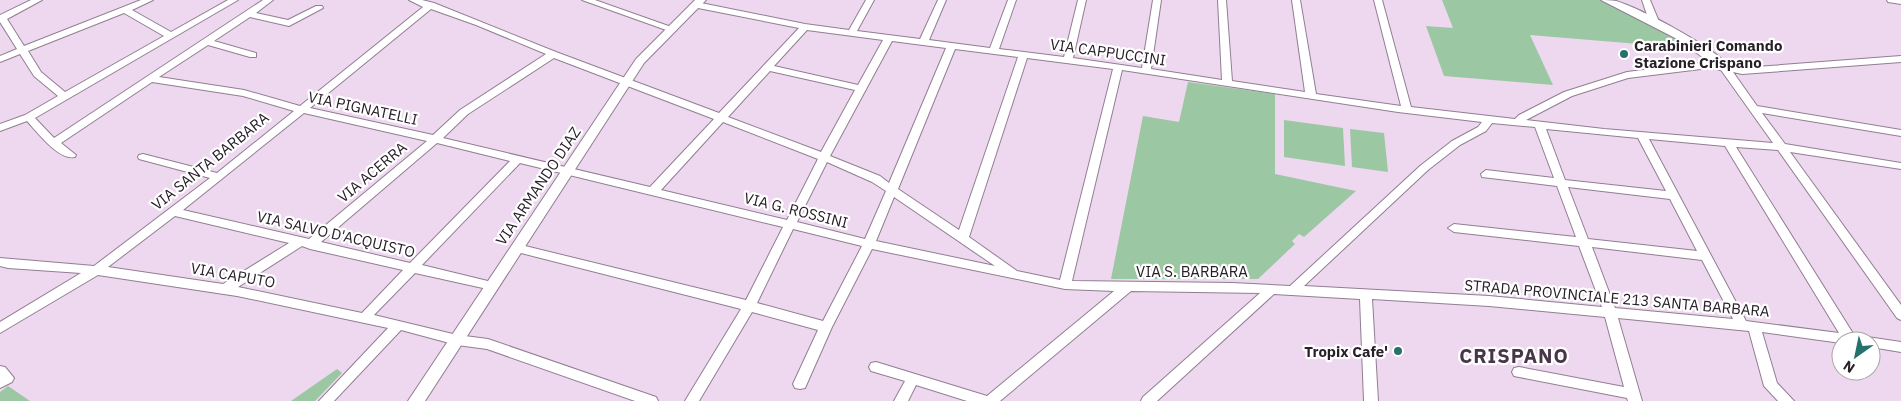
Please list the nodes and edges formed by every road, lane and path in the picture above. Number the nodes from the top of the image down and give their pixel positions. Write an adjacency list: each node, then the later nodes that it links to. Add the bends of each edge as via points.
1 (38, 0): 33 (street, via 2,18)
2 (149, 0): 22 (street)
3 (234, 0): 28 (street)
4 (269, 0): 23 (street)
5 (413, 0): 20 (street)
6 (586, 0): 26 (street)
7 (870, 0): 27 (street)
8 (942, 0): 31 (street)
9 (1012, 0): 34 (street)
10 (1082, 0): 40 (street)
11 (1157, 0): 44 (street)
12 (1222, 0): 47 (street)
13 (1296, 0): 49 (street)
14 (1378, 0): 53 (street)
15 (1606, 0): 24 (street)
16 (1646, 0): 24 (street)
17 (1891, 0): 18 (street)
18 (1901, 2)
19 (698, 3): 25 (street, VIA CAPPUCCINI); 26 (street, VIA ARMANDO DIAZ)
20 (431, 6): 35 (street); 51 (street, VIA SANTA BARBARA)
21 (318, 8): 23 (street, via 289,23)
22 (125, 10): 28 (street); 33 (street)
23 (249, 14): 30 (street)
24 (1655, 24): 43 (street, via 1709,54)
25 (805, 27): 27 (street, VIA CAPPUCCINI); 41 (street)
26 (672, 29): 46 (street, VIA ARMANDO DIAZ, via 640,61)
27 (852, 32): 29 (street, VIA CAPPUCCINI)
28 (171, 36): 50 (street)
29 (889, 37): 31 (street, VIA CAPPUCCINI); 48 (street)
30 (206, 41): 36 (street); 45 (street)
31 (924, 42): 32 (street, VIA CAPPUCCINI)
32 (952, 46): 34 (street, VIA CAPPUCCINI); 76 (street)
33 (22, 49): 39 (street); 50 (street, via 37,74)
34 (994, 51): 37 (street, VIA CAPPUCCINI)
35 (553, 54): 46 (street); 62 (street, VIA ACERRA, via 464,112)
36 (253, 55)
37 (1023, 56): 40 (street, VIA CAPPUCCINI); 81 (street)
38 (1901, 58): 43 (street, via 1742,71)
39 (0, 59)
40 (1068, 61): 42 (street, VIA CAPPUCCINI)
41 (767, 67): 48 (street); 55 (street)
42 (1118, 67): 44 (street, VIA CAPPUCCINI); 91 (street)
43 (1724, 67): 52 (street); 57 (street, via 1709,65 1627,76 1568,94)
44 (1146, 71): 47 (street, VIA CAPPUCCINI)
45 (150, 79): 51 (street, VIA PIGNATELLI, via 244,92); 63 (street)
46 (627, 81): 55 (street); 71 (street, VIA ARMANDO DIAZ)
47 (1227, 84): 49 (street, VIA CAPPUCCINI)
48 (861, 88): 67 (street)
49 (1311, 96): 53 (street, VIA CAPPUCCINI)
50 (65, 97): 54 (street)
51 (300, 109): 62 (street, VIA PIGNATELLI); 73 (street, VIA SANTA BARBARA)
52 (1754, 109): 60 (street); 65 (street)
53 (1407, 110): 56 (street, VIA CAPPUCCINI)
54 (29, 117): 59 (street); 63 (street)
55 (722, 118): 67 (street); 75 (street)
56 (1489, 119): 57 (street, VIA CAPPUCCINI); 96 (street, via 1482,129 1456,143 1424,168)
57 (1518, 122): 58 (street, VIA CAPPUCCINI)
58 (1538, 125): 61 (street, VIA CAPPUCCINI); 74 (street)
59 (0, 128)
60 (1901, 133)
61 (1642, 135): 64 (street, VIA CAPPUCCINI); 77 (street)
62 (435, 139): 69 (street, VIA PIGNATELLI); 83 (street, VIA ACERRA)
63 (54, 143): 66 (street)
64 (1729, 144): 65 (street, VIA CAPPUCCINI); 106 (street)
65 (1781, 147): 70 (street, VIA CAPPUCCINI); 100 (street)
66 (71, 155)
67 (824, 156): 76 (street); 79 (street)
68 (143, 157): 73 (street)
69 (518, 159): 71 (street, VIA PIGNATELLI); 88 (street)
70 (1901, 166)
71 (568, 171): 75 (street, VIA G. ROSSINI); 85 (street, VIA ARMANDO DIAZ)
72 (1486, 174): 74 (street)
73 (219, 177): 78 (street, VIA SANTA BARBARA)
74 (1560, 183): 77 (street); 82 (street)
75 (653, 191): 79 (street, VIA G. ROSSINI)
76 (892, 191): 81 (street); 84 (street)
77 (1674, 196): 86 (street)
78 (173, 212): 83 (street, VIA SALVO D'ACQUISTO); 89 (street, VIA SANTA BARBARA)
79 (789, 223): 84 (street, VIA G. ROSSINI); 98 (street)
80 (1454, 228): 82 (street)
81 (962, 239): 90 (street)
82 (1583, 242): 86 (street); 99 (street)
83 (305, 244): 88 (street, VIA SALVO D'ACQUISTO); 95 (street, VIA ACERRA)
84 (869, 244): 90 (street, VIA G. ROSSINI); 105 (street)
85 (517, 248): 92 (street, VIA ARMANDO DIAZ); 98 (street)
86 (1706, 256): 103 (street)
87 (0, 262): 89 (street, VIA CAPUTO)
88 (412, 268): 92 (street, VIA SALVO D'ACQUISTO); 101 (street)
89 (96, 270): 95 (street, VIA CAPUTO); 104 (street, VIA SANTA BARBARA)
90 (1018, 276): 91 (street, VIA S. BARBARA)
91 (1064, 285): 93 (street, VIA S. BARBARA)
92 (492, 286): 108 (street, VIA ARMANDO DIAZ)
93 (1128, 287): 94 (street, VIA S. BARBARA); 124 (street)
94 (1273, 288): 96 (street, VIA S. BARBARA); 125 (street)
95 (225, 289): 101 (street, VIA CAPUTO)
96 (1294, 289): 97 (street, VIA S. BARBARA)
97 (1366, 294): 99 (street, STRADA PROVINCIALE 213 SANTA BARBARA, via 1489,301); 126 (street)
98 (748, 306): 105 (street); 121 (street)
99 (1611, 314): 103 (street, STRADA PROVINCIALE 213 SANTA BARBARA); 117 (street)
100 (1901, 315)
101 (364, 318): 102 (street, VIA CAPUTO)
102 (398, 325): 108 (street, VIA CAPUTO); 118 (street)
103 (1748, 325): 107 (street, STRADA PROVINCIALE 213 SANTA BARBARA); 127 (street, via 1771,386)
104 (0, 328)
105 (826, 328): 116 (street)
106 (1845, 331)
107 (1831, 336)
108 (457, 340): 119 (street, VIA ARMANDO DIAZ); 120 (street, VIA CAPUTO, via 488,344)
109 (1881, 344): 110 (street)
110 (1901, 347)
111 (876, 366): 114 (street)
112 (0, 371): 115 (street, via 7,378)
113 (1519, 372): 117 (street)
114 (913, 378): 122 (street); 123 (street)
115 (0, 383)
116 (800, 384)
117 (1634, 398)
118 (326, 401)
119 (416, 401)
120 (651, 401)
121 (692, 401)
122 (901, 401)
123 (985, 401)
124 (990, 401)
125 (1148, 401)
126 (1371, 401)
127 (1786, 401)

